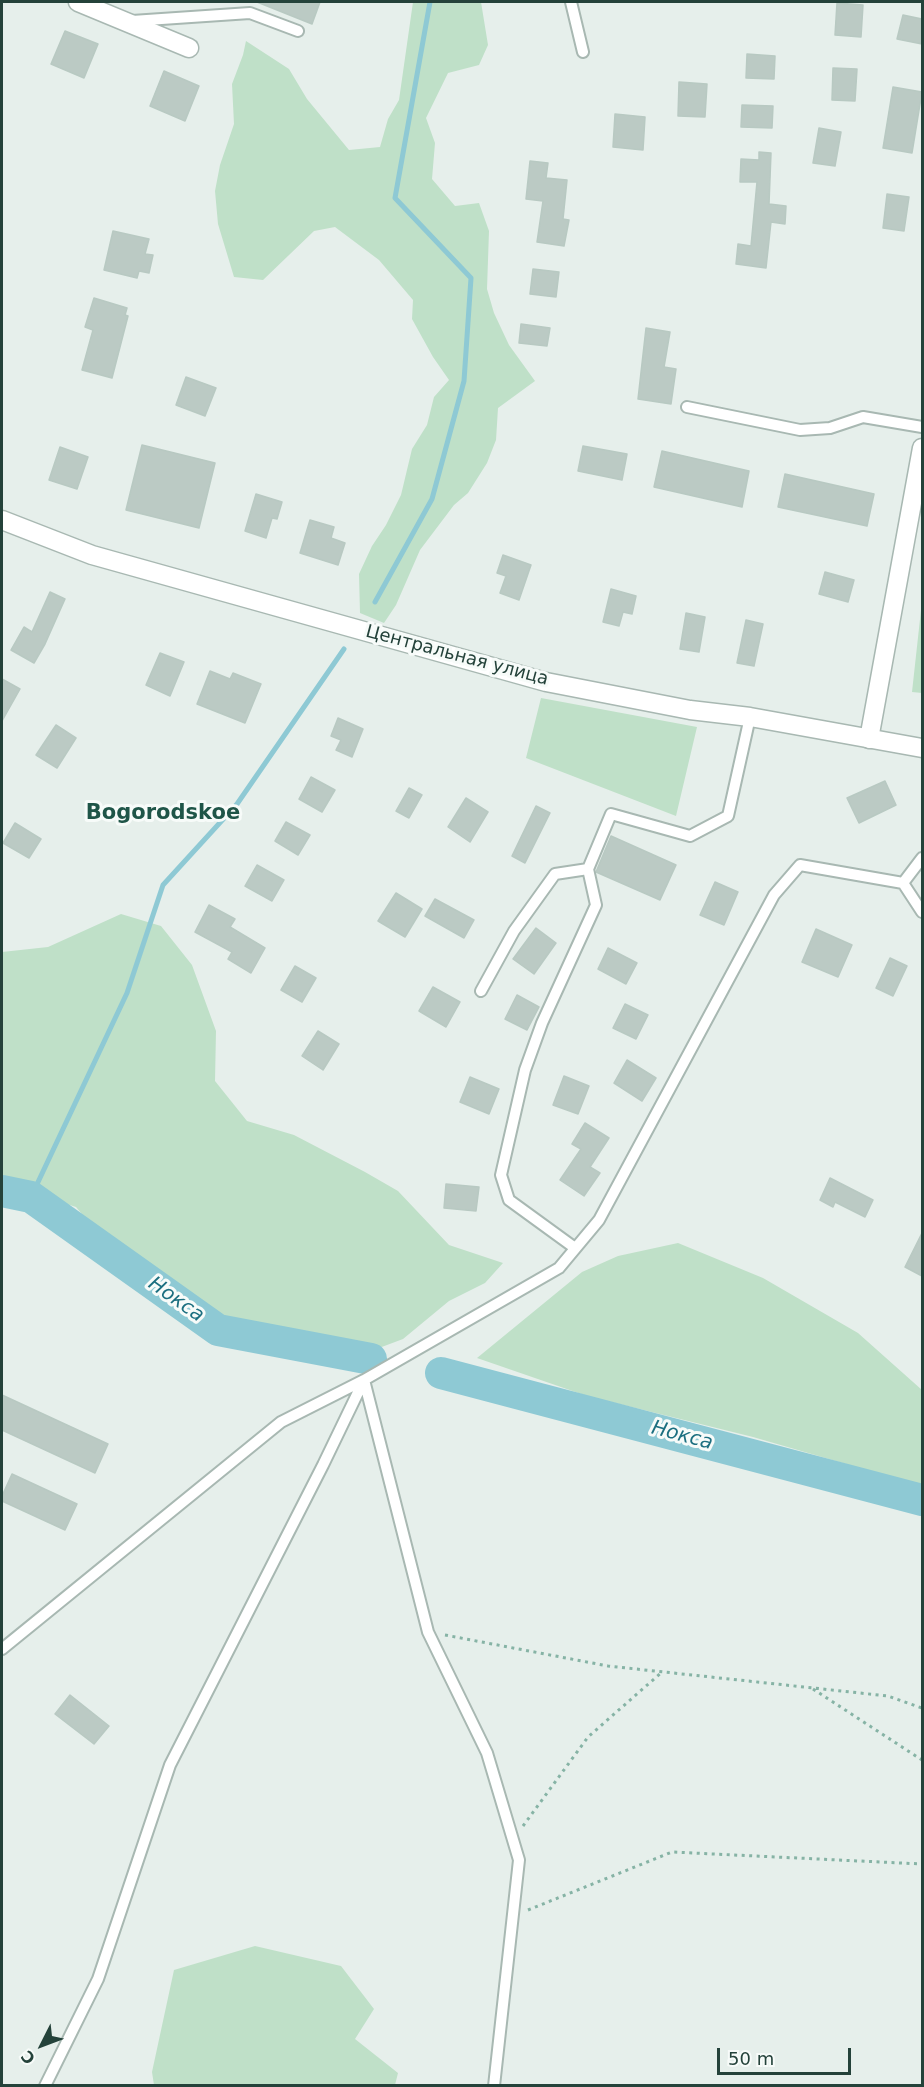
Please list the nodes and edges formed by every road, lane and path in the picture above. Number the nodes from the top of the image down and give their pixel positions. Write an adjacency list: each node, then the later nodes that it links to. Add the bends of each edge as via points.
1 (78, 2): 3 (street)
2 (571, 2): 6 (lane)
3 (126, 21): 4 (lane, via 250,13); 5 (street)
4 (298, 31)
5 (189, 48)
6 (583, 52)
7 (687, 407): 8 (lane, via 800,430 830,428 863,417)
8 (922, 427)
9 (922, 447): 12 (street)
10 (2, 520): 11 (street, Центральная улица, via 92,555 546,682 690,710)
11 (750, 717): 12 (street, Центральная улица); 15 (lane, via 728,816 690,836 611,814)
12 (869, 739): 13 (street, Центральная улица)
13 (922, 748)
14 (922, 858): 16 (lane)
15 (588, 869): 18 (lane, via 555,874 513,931); 19 (lane, via 596,905 525,1070 501,1175 509,1200)
16 (903, 883): 17 (lane); 19 (lane, via 800,865 774,895 599,1220)
17 (922, 912)
18 (481, 991)
19 (575, 1248): 20 (lane, via 559,1268)
20 (364, 1380): 21 (lane); 22 (lane, via 281,1422); 30 (lane, via 170,1765 98,1979)
21 (428, 1632): 23 (path, via 608,1666); 27 (lane, via 487,1753)
22 (2, 1649)
23 (662, 1672): 24 (path); 27 (path, via 588,1737)
24 (812, 1688): 25 (path, via 888,1696); 26 (path)
25 (922, 1708)
26 (922, 1760)
27 (513, 1840): 29 (lane, via 519,1860)
28 (922, 1864): 29 (path, via 672,1852)
29 (512, 1916): 31 (lane)
30 (45, 2085)
31 (494, 2085)

